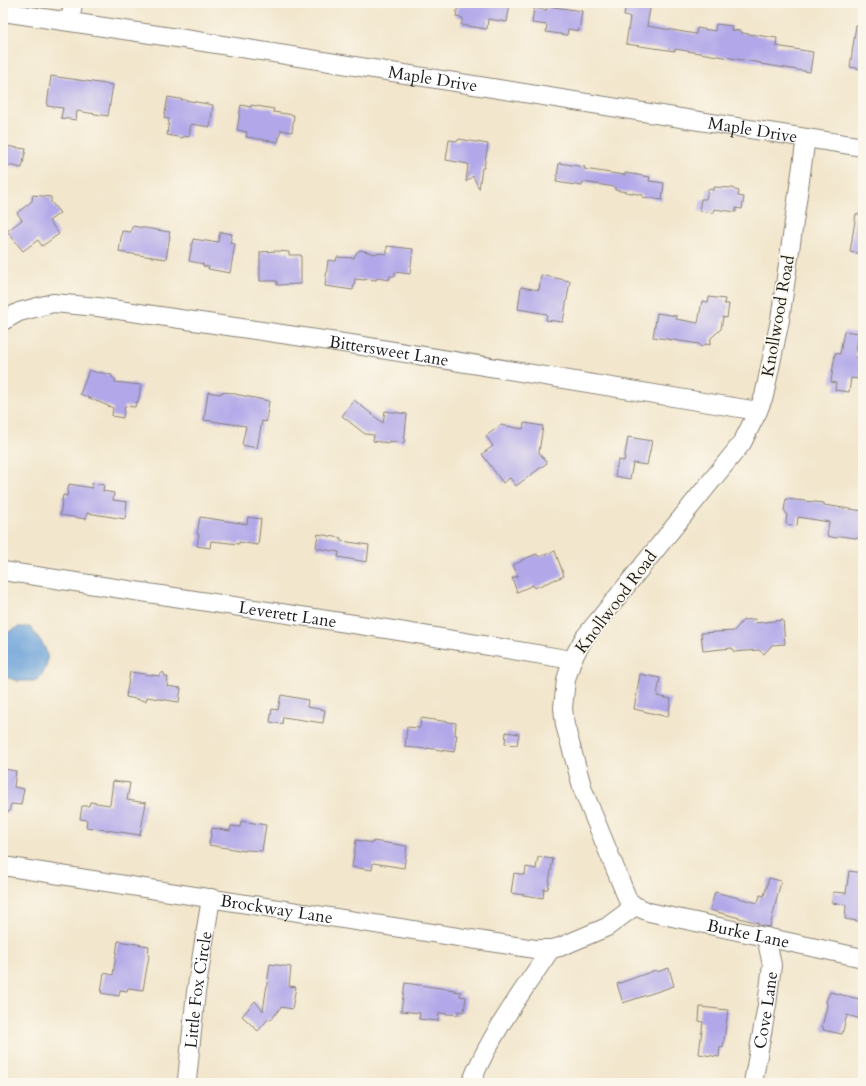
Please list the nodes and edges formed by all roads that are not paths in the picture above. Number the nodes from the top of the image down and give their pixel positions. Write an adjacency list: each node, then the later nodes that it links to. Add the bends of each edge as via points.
1 (73, 3): 3 (street)
2 (3, 12): 3 (street, Maple Drive)
3 (70, 22): 4 (street, Maple Drive)
4 (806, 138): 5 (street, Maple Drive); 7 (street, Knollwood Road, via 780,320 764,396)
5 (863, 147)
6 (3, 321): 7 (street, Bittersweet Lane, via 19,312 53,303 98,307 357,345)
7 (758, 411): 9 (street, Knollwood Road, via 742,443 584,638)
8 (3, 571): 9 (street, Leverett Lane)
9 (572, 660): 12 (street, Knollwood Road, via 566,680 563,708 565,725 582,790 628,900)
10 (3, 866): 11 (street, Brockway Lane)
11 (211, 898): 14 (street, Brockway Lane, via 535,949); 16 (street, Little Fox Circle, via 196,992)
12 (635, 906): 13 (street, Burke Lane, via 649,912); 14 (street, via 607,927)
13 (766, 937): 15 (street, Burke Lane); 18 (street, Cove Lane, via 772,965)
14 (551, 949): 17 (street, via 504,1018)
15 (863, 958)
16 (187, 1080)
17 (471, 1083)
18 (753, 1083)

